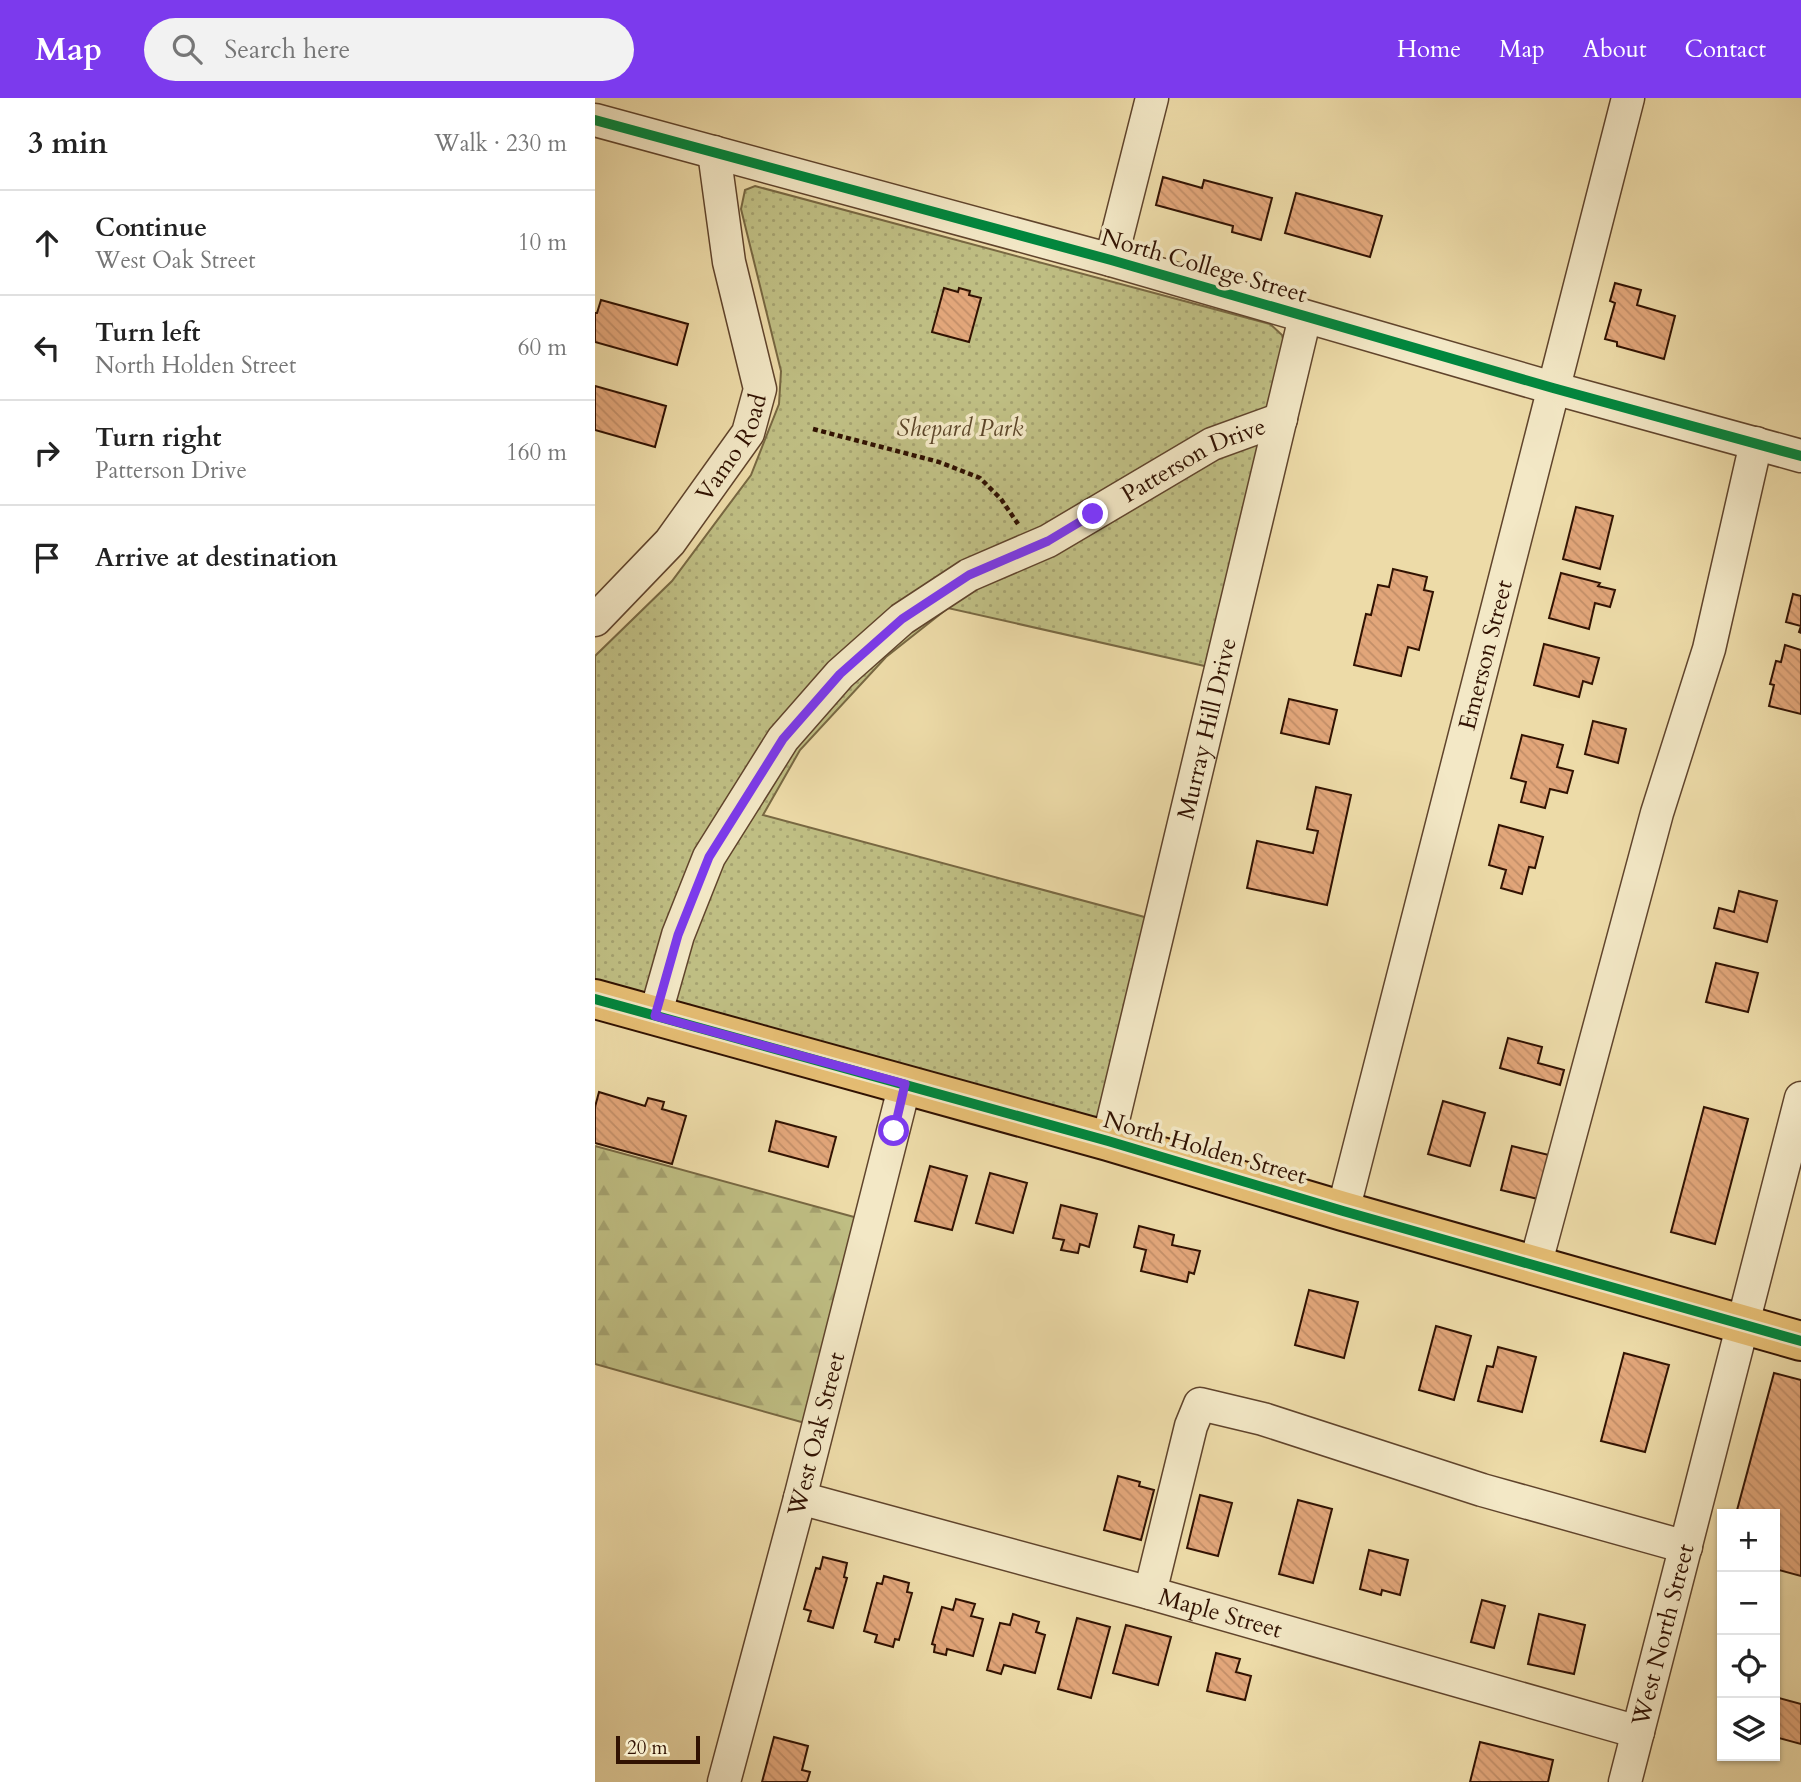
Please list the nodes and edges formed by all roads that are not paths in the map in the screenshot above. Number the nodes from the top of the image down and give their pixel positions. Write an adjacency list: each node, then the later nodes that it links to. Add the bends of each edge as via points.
1 (1152, 98): 5 (street)
2 (1628, 98): 7 (street, Emerson Street)
3 (609, 114): 4 (street, North College Street)
4 (714, 152): 5 (street, North College Street); 11 (street, Vamo Road, via 729,262 760,389 748,433 670,542)
5 (1111, 260): 6 (street, North College Street)
6 (1305, 317): 7 (street, North College Street); 8 (street, Murray Hill Drive)
7 (1553, 388): 9 (street, North College Street); 17 (street, Emerson Street)
8 (1281, 419): 13 (street, Patterson Drive, via 1212,444 1048,541 969,575 902,619 840,674 783,739 709,857 678,935); 16 (street, Murray Hill Drive)
9 (1756, 443): 10 (street, North College Street); 18 (street, via 1709,649 1657,813)
10 (1801, 456)
11 (595, 620)
12 (595, 999): 13 (main road, North Holden Street)
13 (655, 1016): 14 (main road, North Holden Street)
14 (905, 1084): 16 (main road, North Holden Street); 21 (street, West Oak Street)
15 (1801, 1098): 19 (street, West North Street)
16 (1108, 1141): 17 (main road, North Holden Street)
17 (1343, 1211): 18 (main road, North Holden Street)
18 (1535, 1266): 19 (main road, North Holden Street)
19 (1743, 1325): 20 (main road, North Holden Street); 22 (street, West North Street)
20 (1801, 1341)
21 (800, 1498): 23 (street, Maple Street); 25 (street, West Oak Street)
22 (1686, 1547): 23 (street, via 1201,1404 1191,1426); 24 (street, West North Street)
23 (1150, 1593): 24 (street, Maple Street)
24 (1638, 1732): 26 (street, West North Street)
25 (725, 1782)
26 (1625, 1782)

